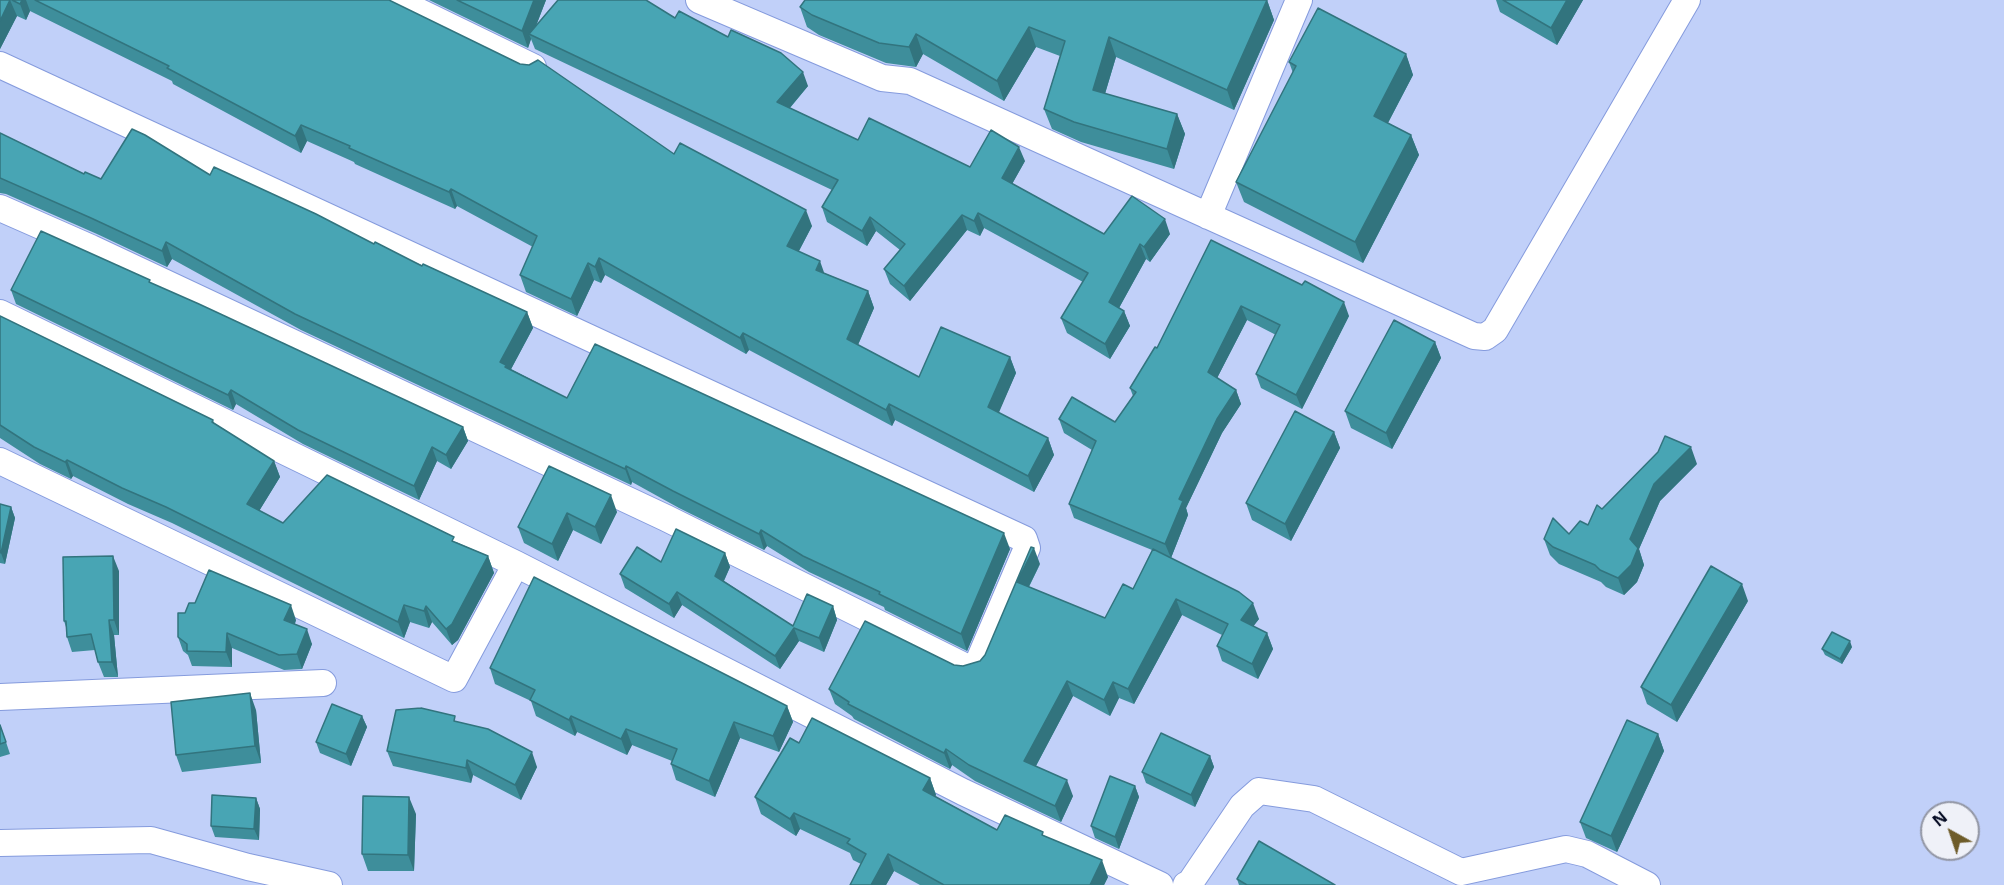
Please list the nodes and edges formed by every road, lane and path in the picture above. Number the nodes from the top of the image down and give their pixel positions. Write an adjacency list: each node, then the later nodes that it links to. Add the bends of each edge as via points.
1 (395, 0): 6 (street)
2 (699, 0): 8 (street, via 882,78 910,81)
3 (1299, 0): 8 (street)
4 (1687, 0): 8 (street, via 1496,330 1485,337 1473,336)
5 (0, 65): 7 (street, via 1024,539 1027,548 977,665 966,667 655,513)
6 (532, 67)
7 (0, 208)
8 (1208, 216)
9 (0, 313): 11 (street)
10 (0, 460): 11 (street, via 454,679)
11 (516, 564): 16 (street, via 963,792)
12 (323, 683): 13 (street)
13 (0, 697)
14 (0, 843): 15 (street, via 151,840)
15 (329, 885)
16 (1160, 885)
17 (1185, 885): 18 (street, via 1242,806 1259,791 1314,799 1461,872 1566,849 1587,854)
18 (1647, 885)

